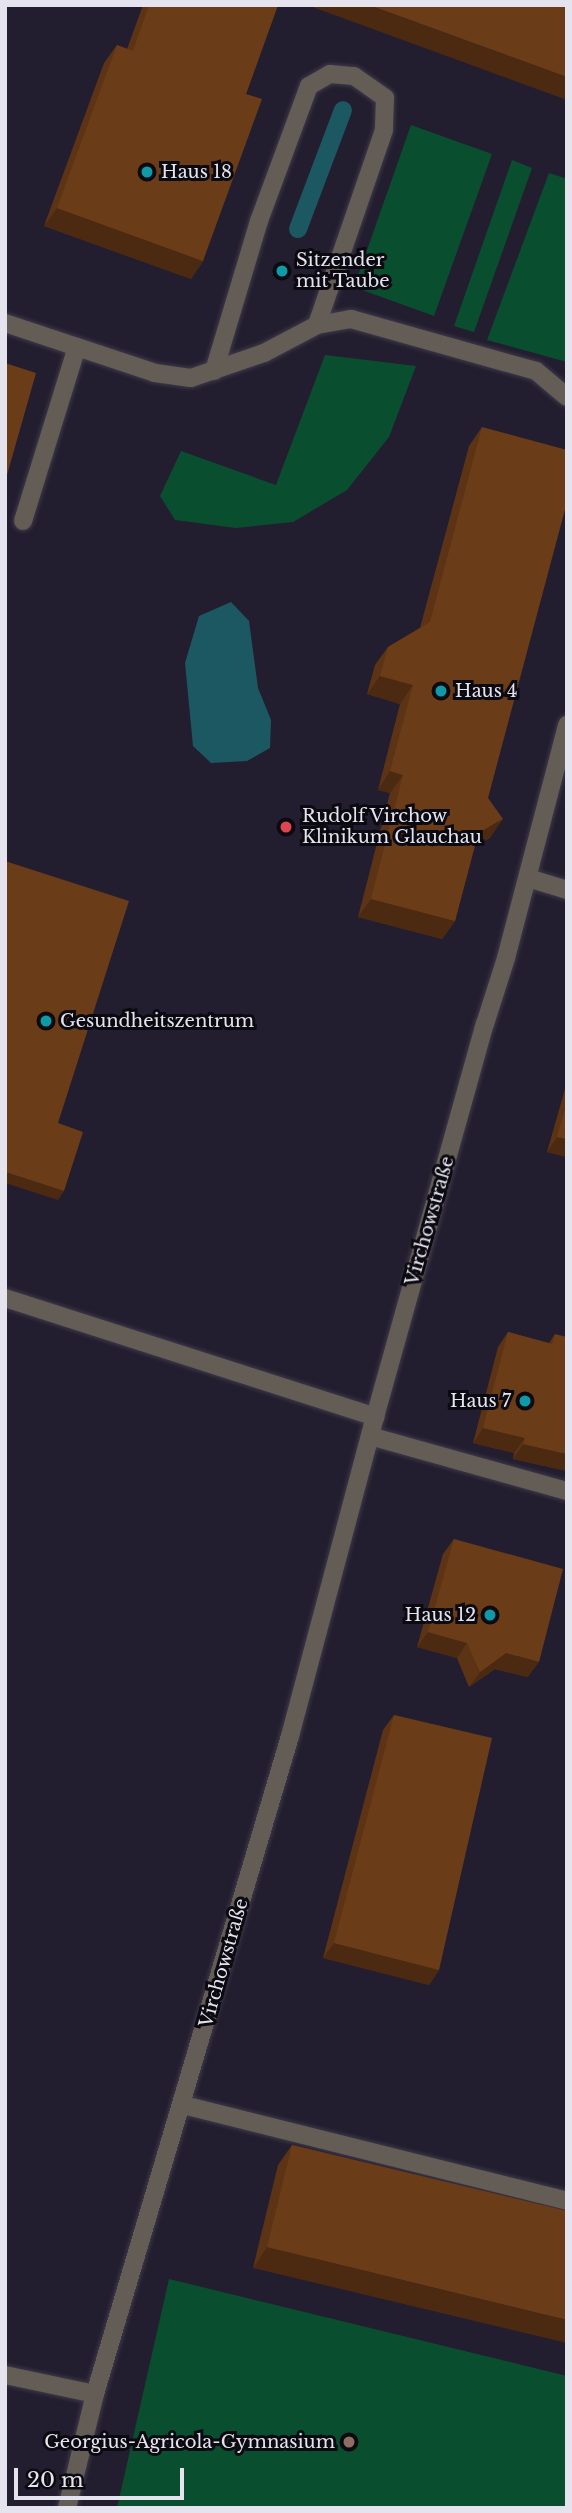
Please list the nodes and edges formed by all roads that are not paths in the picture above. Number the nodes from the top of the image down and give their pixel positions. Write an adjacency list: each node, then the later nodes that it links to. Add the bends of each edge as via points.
1 (5, 323): 3 (street)
2 (317, 326): 4 (street); 4 (street, via 384,130 385,98 354,76 330,74 309,86 259,221); 5 (street, via 351,319 536,371)
3 (77, 347): 4 (street, via 155,373 191,378); 6 (street)
4 (215, 371)
5 (567, 397)
6 (23, 521)
7 (567, 725): 8 (street, Virchowstraße)
8 (528, 878): 9 (street); 11 (street, Virchowstraße)
9 (567, 890)
10 (5, 1298): 11 (street)
11 (375, 1417): 12 (street, Virchowstraße)
12 (370, 1436): 13 (street); 14 (street, Virchowstraße, via 303,1690)
13 (567, 1491)
14 (183, 2105): 15 (street); 17 (street, Virchowstraße)
15 (567, 2201)
16 (5, 2375): 17 (street)
17 (95, 2394): 18 (street, Virchowstraße)
18 (67, 2508)

